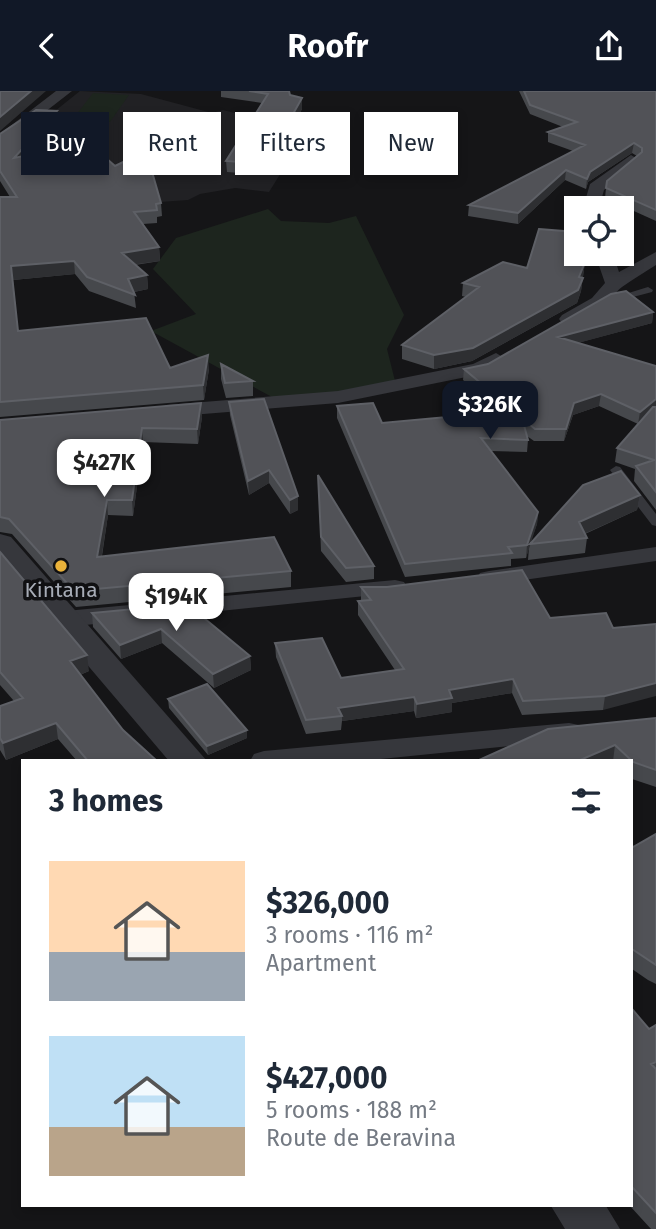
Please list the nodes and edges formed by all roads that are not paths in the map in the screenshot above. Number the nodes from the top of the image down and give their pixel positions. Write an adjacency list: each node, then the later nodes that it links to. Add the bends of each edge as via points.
1 (65, 91): 2 (street)
2 (0, 142)
3 (631, 160): 4 (street, via 596,188)
4 (594, 196)
5 (656, 257): 7 (street)
6 (608, 266): 7 (street)
7 (614, 284): 9 (street)
8 (648, 290): 9 (lane)
9 (598, 302): 10 (street)
10 (551, 329)
11 (515, 349): 12 (street, via 479,369 338,397)
12 (142, 414)
13 (615, 470): 14 (lane)
14 (656, 522)
15 (0, 543): 19 (street)
16 (656, 554): 17 (street)
17 (465, 580)
18 (425, 584): 19 (street)
19 (66, 619): 21 (street)
20 (597, 729): 22 (street)
21 (187, 759)
22 (285, 759)
23 (577, 1207): 24 (street)
24 (596, 1229)

